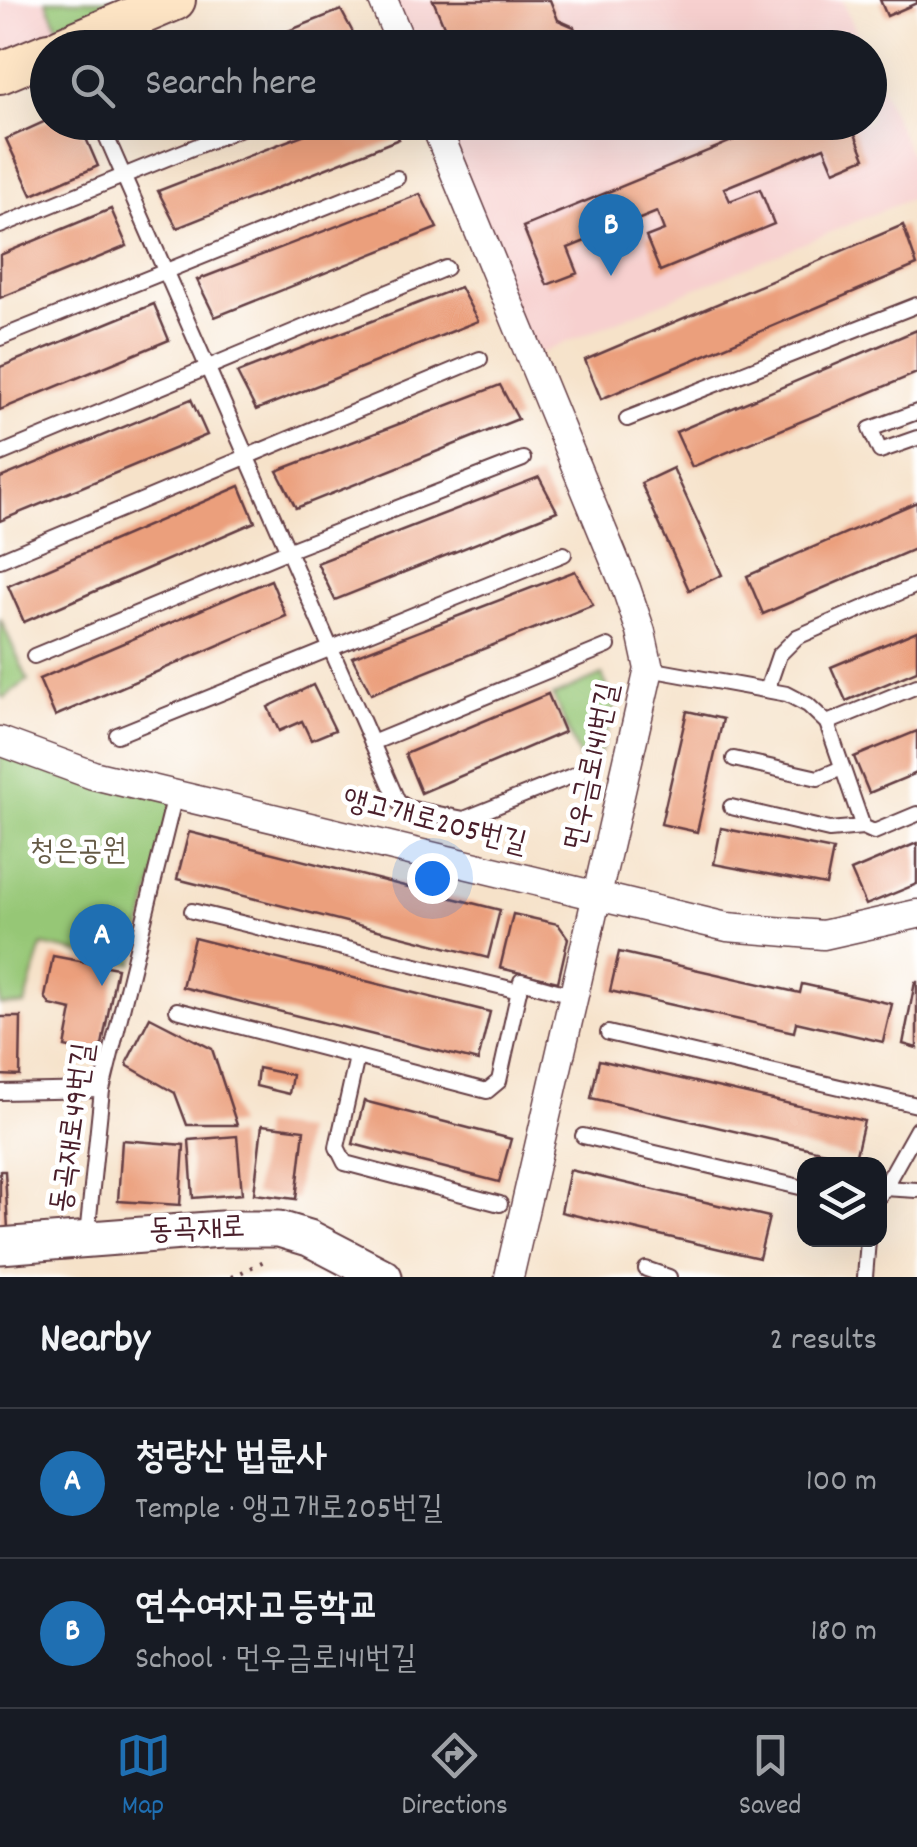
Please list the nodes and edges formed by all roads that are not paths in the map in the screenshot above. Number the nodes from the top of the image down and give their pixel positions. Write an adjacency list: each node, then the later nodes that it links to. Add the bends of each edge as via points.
1 (174, 0): 3 (main road)
2 (383, 0): 4 (street)
3 (103, 30)
4 (395, 30)
5 (30, 60): 6 (main road)
6 (0, 72)
7 (108, 140): 10 (lane)
8 (212, 140): 10 (lane)
9 (441, 140): 32 (street, 먼우금로141번길, via 626,588)
10 (123, 176): 12 (lane); 14 (lane)
11 (397, 178): 14 (lane)
12 (0, 226)
13 (446, 268): 18 (lane)
14 (166, 272): 16 (lane); 18 (lane)
15 (917, 305): 20 (lane)
16 (0, 338)
17 (480, 359): 23 (lane)
18 (208, 368): 22 (lane); 23 (lane)
19 (917, 412): 21 (lane, via 870,429 880,451)
20 (627, 420)
21 (917, 438)
22 (0, 454)
23 (246, 457): 25 (lane); 27 (lane)
24 (523, 460): 25 (lane)
25 (287, 550): 29 (lane); 31 (lane)
26 (564, 554): 29 (lane)
27 (0, 560)
28 (917, 585): 34 (lane, via 797,637 779,655)
29 (329, 646): 36 (lane); 38 (lane)
30 (608, 646): 38 (lane)
31 (34, 656)
32 (650, 670): 34 (lane); 46 (street, 먼우금로141번길)
33 (917, 686): 35 (lane)
34 (767, 690): 35 (lane, via 808,705)
35 (827, 723): 40 (lane)
36 (117, 735)
37 (0, 741): 42 (street, 앵고개로205번길, via 93,775)
38 (372, 744): 41 (lane, via 398,802 454,818)
39 (734, 759): 40 (lane, via 818,778)
40 (842, 768): 45 (lane)
41 (579, 773)
42 (175, 795): 46 (street, 앵고개로205번길); 54 (lane, 동곡재로49번길)
43 (731, 807): 45 (lane, via 829,830)
44 (917, 814): 45 (lane, via 874,832)
45 (863, 827)
46 (599, 897): 48 (street, 앵고개로205번길, via 727,927 823,935); 50 (street, 먼우금로141번길)
47 (192, 911): 49 (lane)
48 (917, 914)
49 (519, 991): 50 (lane, via 521,981); 53 (lane, via 499,1082 487,1091)
50 (576, 996): 69 (street, 먼우금로141번길)
51 (177, 1010): 53 (lane)
52 (608, 1033): 56 (lane)
53 (357, 1058): 63 (lane, via 338,1147 345,1163)
54 (102, 1090): 55 (lane); 64 (lane, 동곡재로49번길)
55 (0, 1092)
56 (917, 1105)
57 (917, 1128): 59 (lane)
58 (584, 1136): 60 (lane)
59 (887, 1181)
60 (797, 1186)
61 (917, 1190): 62 (lane)
62 (887, 1192)
63 (500, 1204)
64 (87, 1237): 65 (street, 동곡재로); 68 (street, 동곡재로, via 279,1228)
65 (0, 1246)
66 (867, 1247): 71 (lane)
67 (646, 1269): 70 (lane)
68 (384, 1277)
69 (509, 1277)
70 (669, 1277)
71 (864, 1277)

